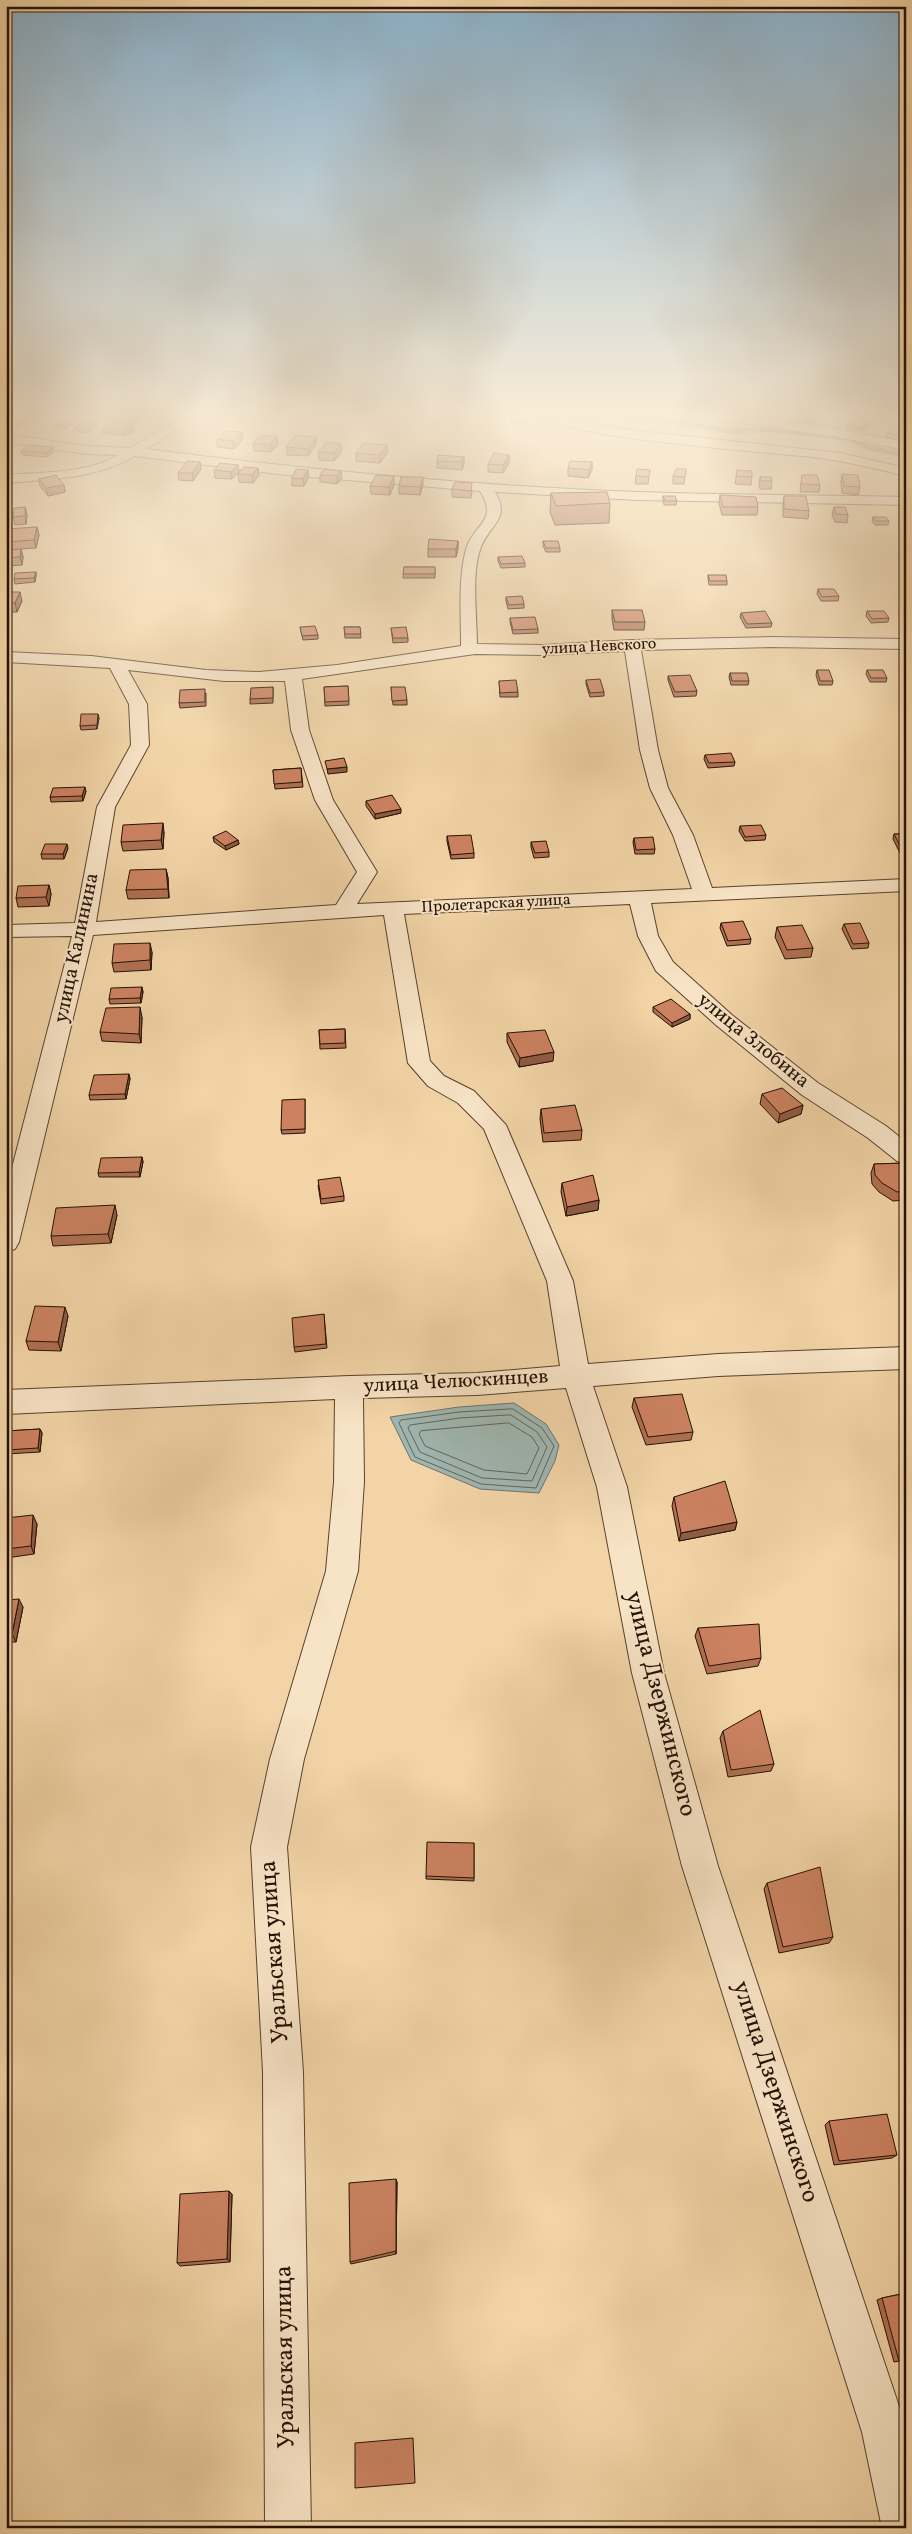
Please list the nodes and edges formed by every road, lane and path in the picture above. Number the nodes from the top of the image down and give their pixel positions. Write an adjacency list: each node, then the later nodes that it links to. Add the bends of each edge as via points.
1 (484, 531): 4 (street, via 474,547 469,577)
2 (906, 644): 3 (street, улица Невского, via 818,641)
3 (632, 645): 4 (street, улица Невского, via 516,652); 9 (street, via 649,750 659,788 683,835)
4 (469, 649): 7 (street, улица Невского)
5 (6, 657): 6 (street, улица Невского)
6 (116, 664): 7 (street, улица Невского, via 216,677); 13 (street, улица Калинина, via 138,704 140,745 106,807)
7 (293, 675): 12 (street, via 300,730 324,800 368,872)
8 (906, 885): 9 (street, Пролетарская улица)
9 (704, 894): 10 (street, Пролетарская улица)
10 (639, 897): 11 (street, Пролетарская улица); 15 (street, улица Злобина, via 648,936 664,966 724,1020 810,1089 877,1132)
11 (393, 908): 12 (street, Пролетарская улица); 18 (street, улица Дзержинского, via 419,1063 436,1081 466,1097 494,1126 560,1281)
12 (345, 910): 13 (street, Пролетарская улица)
13 (84, 930): 14 (street, Пролетарская улица); 16 (street, улица Калинина)
14 (6, 931)
15 (906, 1155)
16 (6, 1242)
17 (906, 1358): 18 (street, улица Челюскинцев)
18 (576, 1376): 19 (street, улица Челюскинцев, via 477,1384); 22 (street, улица Дзержинского, via 612,1488 648,1673 700,1866 885,2432)
19 (349, 1387): 20 (street, улица Челюскинцев); 21 (street, Уральская улица, via 349,1482 342,1571 287,1759 268,1847 283,2072)
20 (6, 1402)
21 (288, 2528)
22 (905, 2528)

